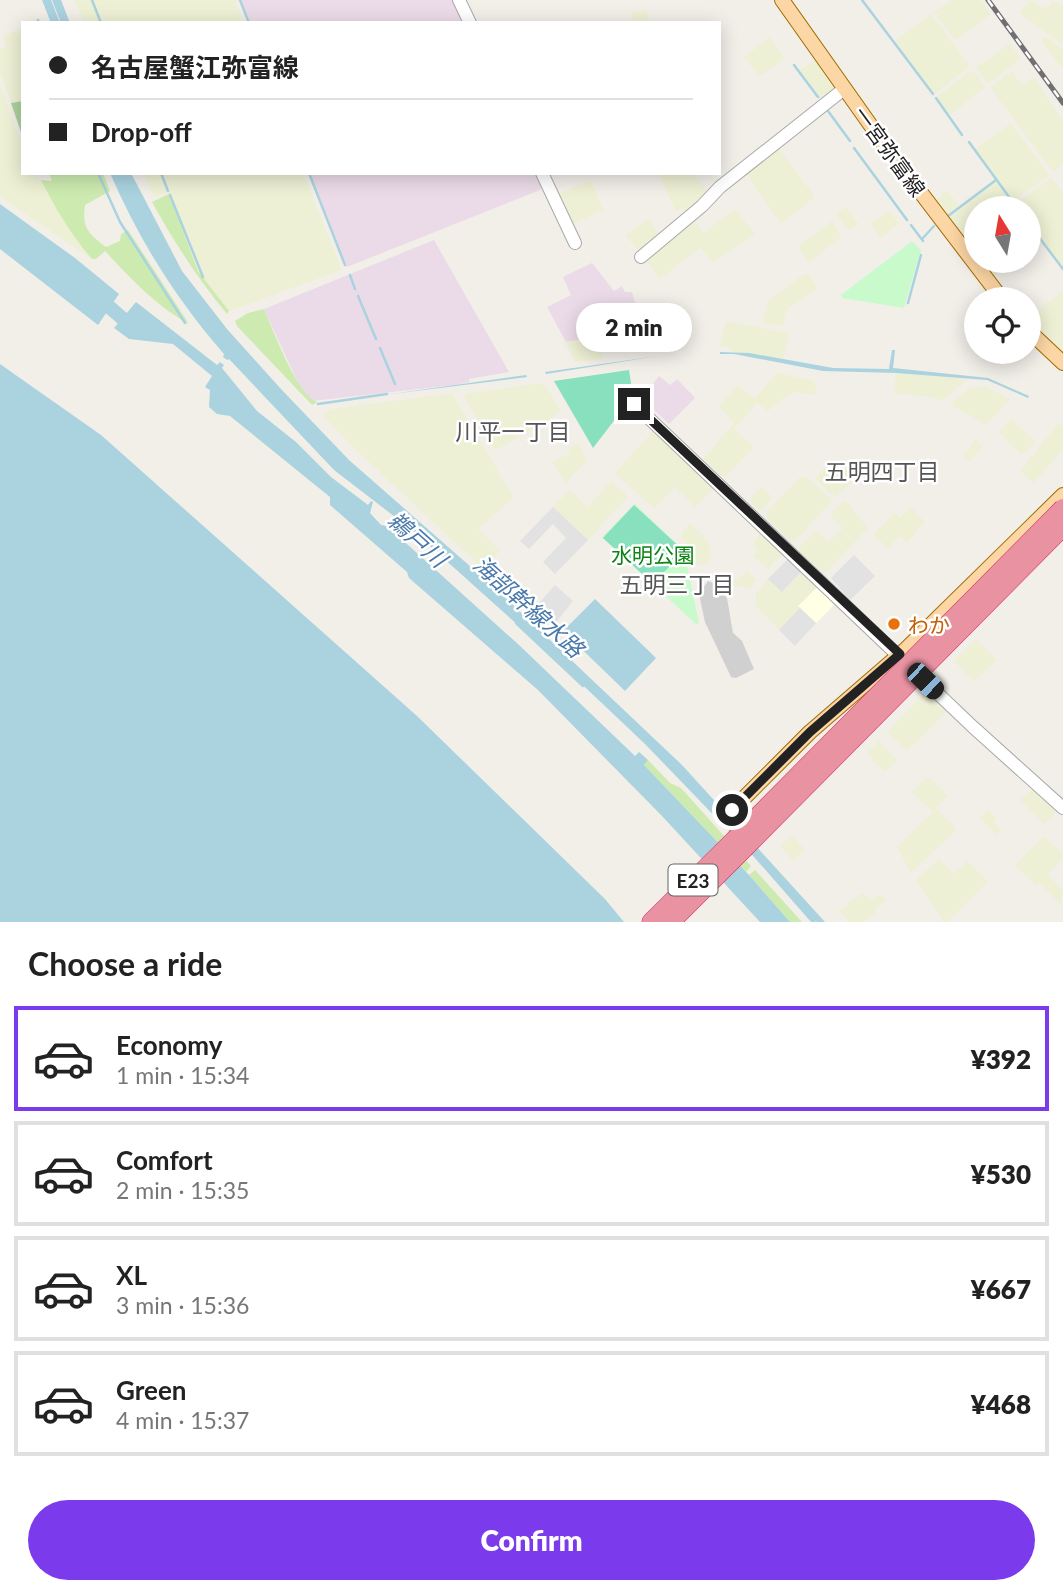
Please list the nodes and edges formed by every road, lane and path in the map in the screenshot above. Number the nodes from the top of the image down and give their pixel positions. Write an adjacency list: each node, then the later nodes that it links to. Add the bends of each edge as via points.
1 (459, 0): 3 (street)
2 (782, 0): 4 (main road, 一宮弥富線)
3 (469, 21)
4 (844, 89): 7 (street); 8 (main road, 一宮弥富線)
5 (543, 175): 6 (street)
6 (575, 243)
7 (640, 257)
8 (992, 287)
9 (1041, 342): 10 (main road)
10 (1063, 363)
11 (634, 404): 15 (street)
12 (1063, 495): 15 (main road)
13 (1063, 508): 18 (highway, E23, bridge)
14 (1063, 527): 19 (highway, E23, bridge)
15 (900, 654): 16 (street); 17 (main road, via 810,732)
16 (1063, 808)
17 (732, 810)
18 (651, 922)
19 (671, 922)

